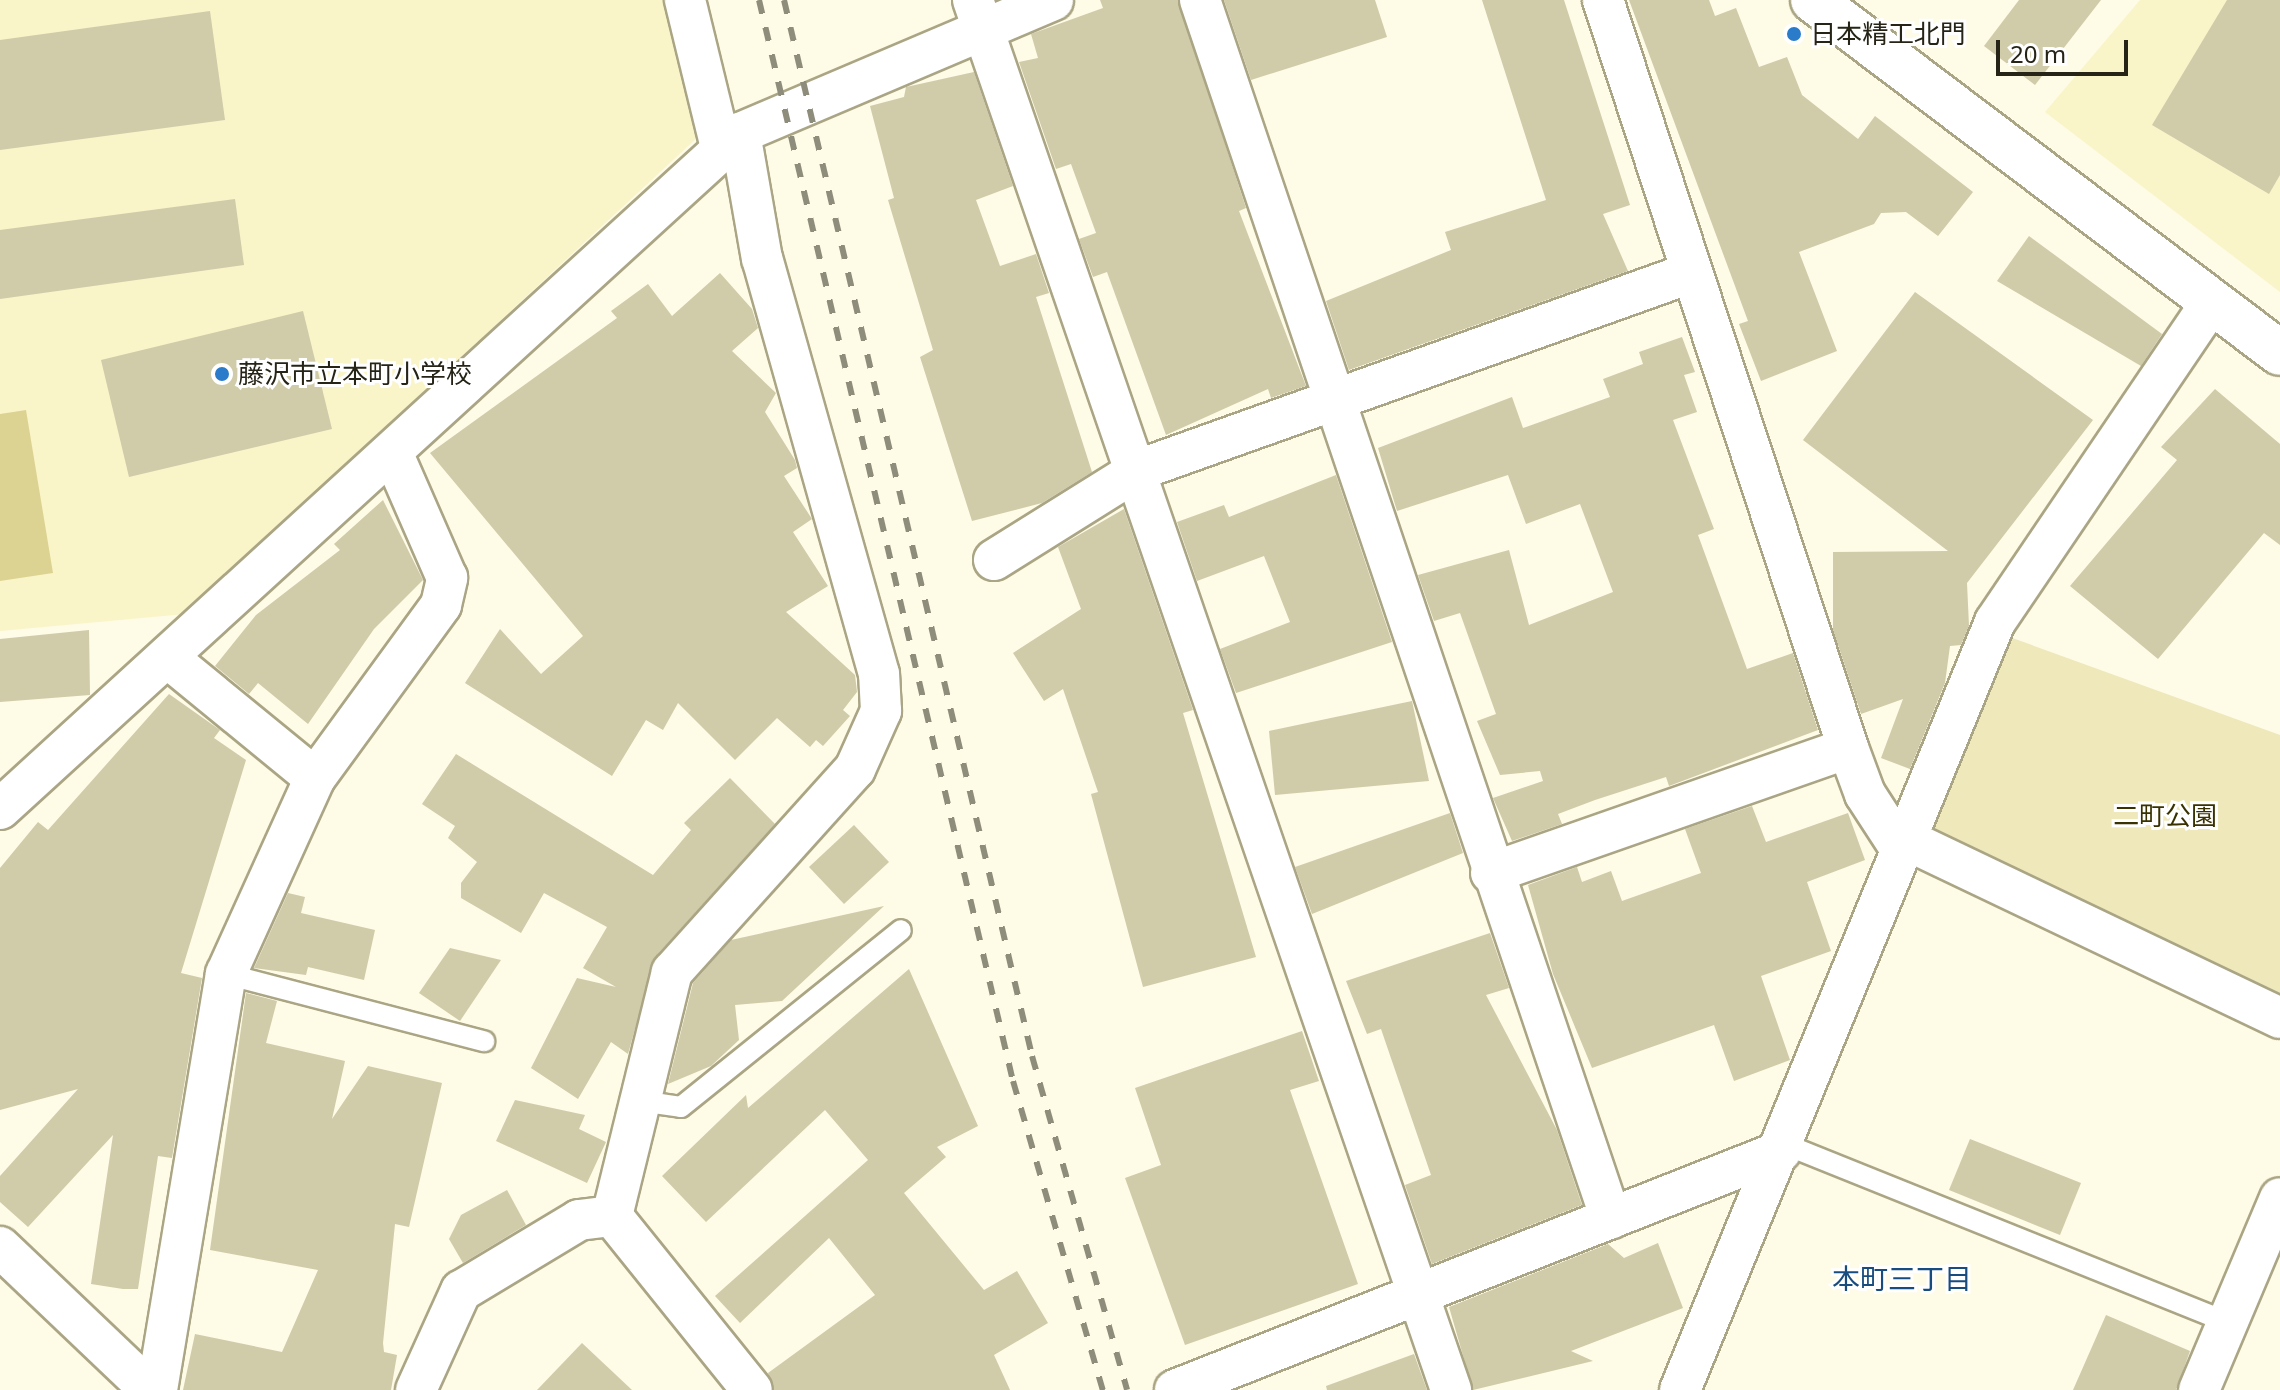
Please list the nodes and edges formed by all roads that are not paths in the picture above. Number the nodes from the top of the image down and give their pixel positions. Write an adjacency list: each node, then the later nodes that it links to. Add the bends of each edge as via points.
1 (685, 0): 7 (street)
2 (1053, 0): 6 (street)
3 (1200, 0): 11 (street)
4 (1603, 0): 8 (street)
5 (1813, 0): 9 (street)
6 (978, 16): 7 (street); 13 (street)
7 (731, 143): 12 (street); 25 (street, via 879,674 881,711 855,769 672,972)
8 (1690, 273): 11 (street); 16 (street)
9 (2212, 302): 10 (street); 19 (street, via 1995,622)
10 (2280, 353)
11 (1336, 398): 13 (street); 20 (street)
12 (392, 452): 15 (street); 17 (street, via 447,578 441,605)
13 (1138, 470): 14 (street); 31 (street)
14 (994, 560)
15 (167, 657): 17 (street); 18 (street)
16 (1848, 748): 19 (street, via 1865,794); 20 (street)
17 (315, 778): 22 (street)
18 (0, 809)
19 (1904, 845): 23 (street); 26 (street)
20 (1491, 873): 29 (street)
21 (901, 930): 25 (lane, via 681,1107)
22 (226, 974): 24 (lane); 34 (street)
23 (2280, 1018)
24 (484, 1041)
25 (640, 1101): 28 (street)
26 (1782, 1147): 29 (street); 32 (lane); 39 (street)
27 (2280, 1198): 32 (street)
28 (612, 1216): 35 (street, via 579,1220 461,1291); 36 (street)
29 (1611, 1219): 31 (street)
30 (0, 1247): 33 (street)
31 (1418, 1292): 37 (street); 38 (street)
32 (2226, 1322): 40 (street)
33 (150, 1390)
34 (157, 1390)
35 (416, 1390)
36 (752, 1390)
37 (1175, 1390)
38 (1451, 1390)
39 (1680, 1390)
40 (2199, 1390)

